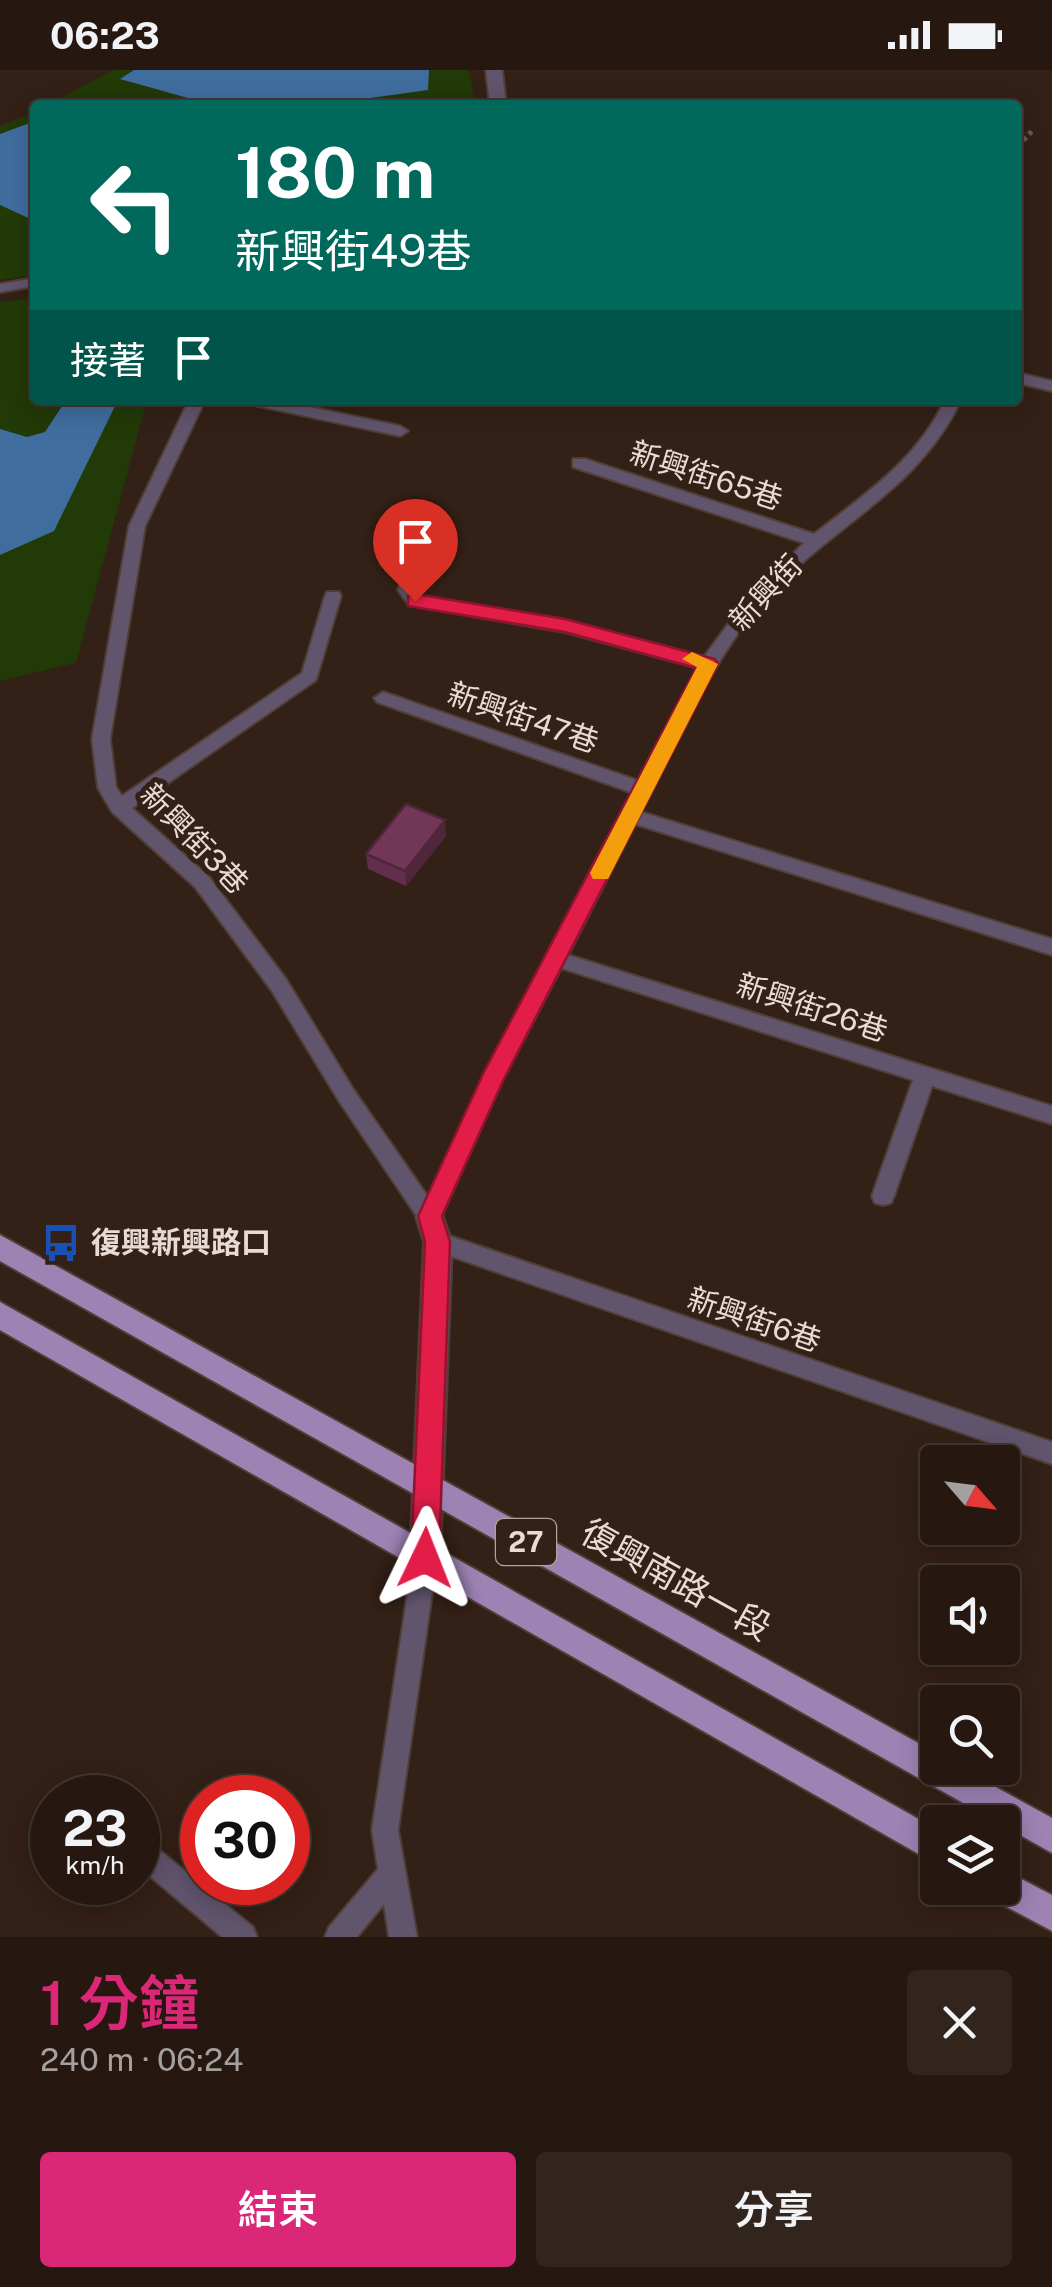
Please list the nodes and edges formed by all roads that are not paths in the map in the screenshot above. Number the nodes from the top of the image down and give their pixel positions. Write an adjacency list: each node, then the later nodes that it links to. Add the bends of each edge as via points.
1 (494, 70): 2 (street)
2 (497, 100)
3 (30, 283): 4 (lane)
4 (0, 288)
5 (1022, 379): 6 (lane)
6 (1052, 386)
7 (195, 405): 18 (lane, 新興街3巷, via 136,526 101,738 107,788)
8 (278, 405): 10 (lane)
9 (952, 405): 13 (lane, 新興街, via 934,442 902,476)
10 (400, 431)
11 (579, 462): 13 (lane, 新興街65巷)
12 (432, 514): 15 (lane, via 406,590 415,601 565,626)
13 (816, 541): 15 (lane, 新興街, via 737,619)
14 (333, 596): 18 (lane, via 310,676)
15 (708, 664): 17 (lane, 新興街)
16 (383, 698): 17 (lane, 新興街47巷)
17 (646, 790): 19 (lane, 新興街)
18 (119, 808): 25 (lane, 新興街3巷, via 202,882 279,986)
19 (632, 816): 20 (lane); 21 (lane, 新興街)
20 (1052, 947)
21 (554, 958): 22 (lane, 新興街26巷); 25 (lane, 新興街)
22 (925, 1075): 23 (lane, 新興街26巷); 24 (lane)
23 (1052, 1115)
24 (883, 1196)
25 (434, 1229): 28 (lane, 新興街6巷); 29 (street, 新興街)
26 (0, 1247): 29 (main road, 復興南路一段 / 27)
27 (0, 1315): 30 (main road, 27)
28 (1052, 1454)
29 (428, 1488): 30 (street, 新興街); 31 (main road, 復興南路一段 / 27)
30 (425, 1558): 32 (main road, 27); 34 (lane, via 385,1830)
31 (1052, 1836)
32 (920, 1839)
33 (160, 1867): 37 (lane)
34 (390, 1876): 38 (lane); 39 (lane)
35 (1020, 1896): 36 (main road)
36 (1052, 1914)
37 (243, 1937)
38 (339, 1937)
39 (403, 1937)

